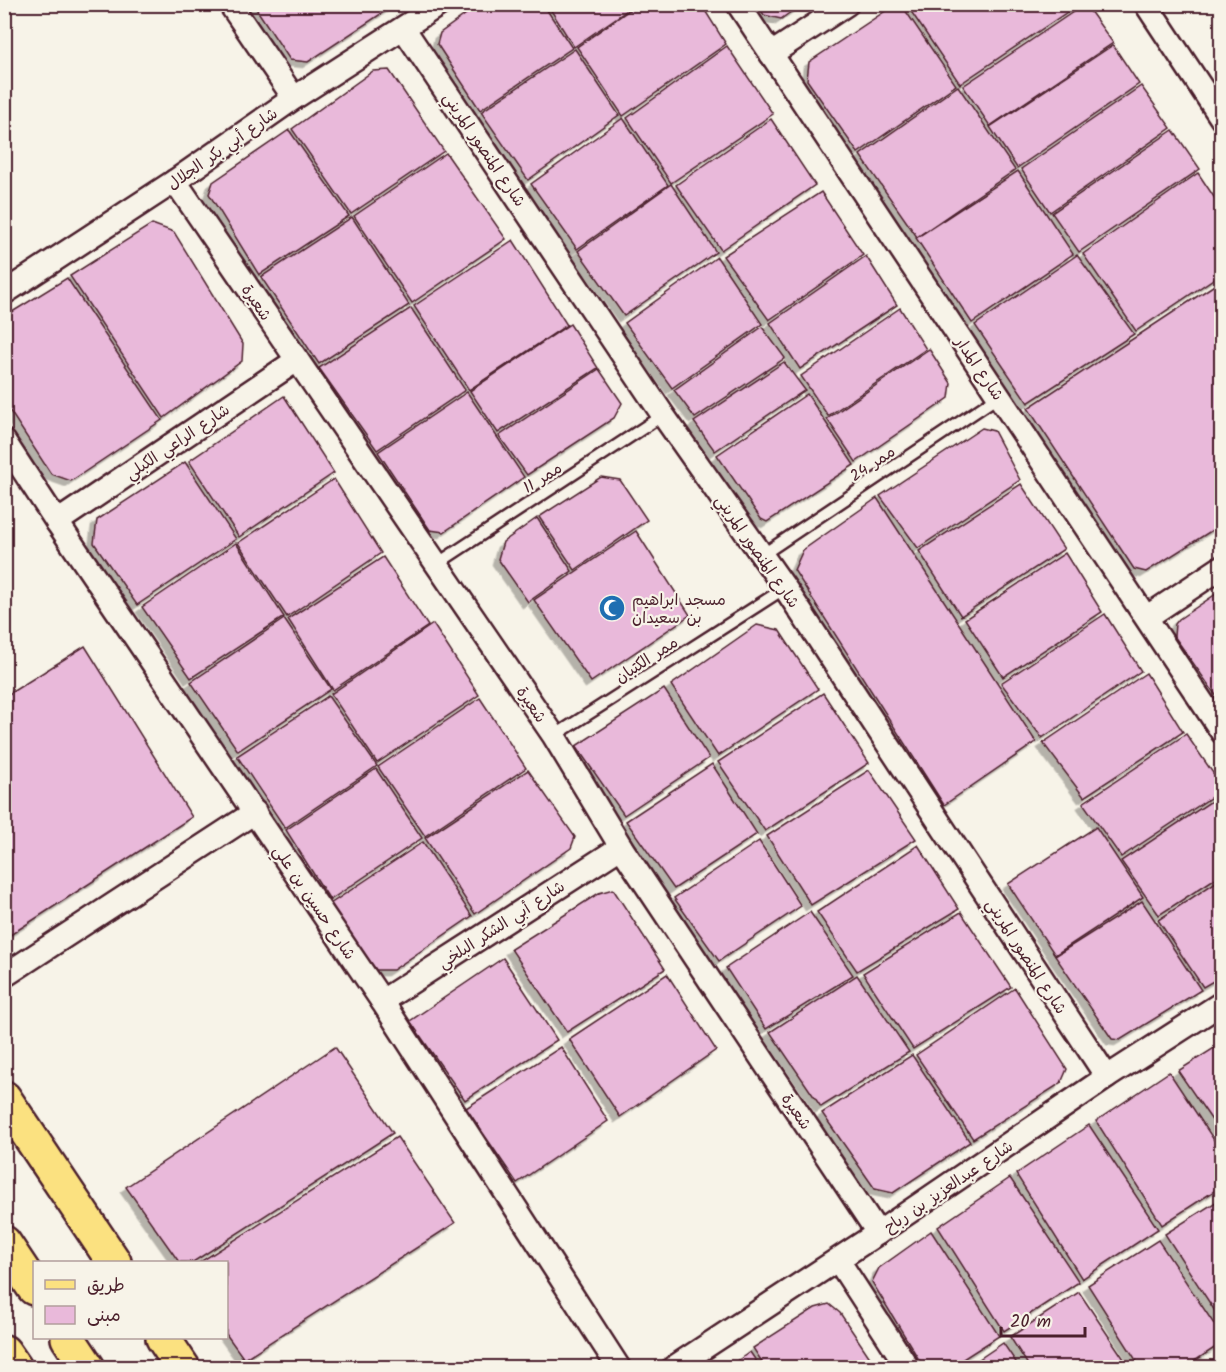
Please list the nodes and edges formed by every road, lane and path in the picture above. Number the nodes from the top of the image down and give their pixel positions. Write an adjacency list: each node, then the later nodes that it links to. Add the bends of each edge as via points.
1 (230, 4): 8 (street)
2 (440, 4): 6 (street, شارع أبي بكر الجلال)
3 (738, 4): 7 (street, شارع المدار)
4 (847, 4): 7 (street)
5 (1146, 4): 9 (street)
6 (404, 29): 8 (street, شارع أبي بكر الجلال); 14 (street, شارع المنصور المريني)
7 (771, 54): 13 (street, شارع المدار)
8 (294, 98): 10 (street, شارع أبي بكر الجلال)
9 (1221, 119)
10 (175, 180): 11 (street, شارع أبي بكر الجلال); 12 (street, شعيرة)
11 (4, 293)
12 (297, 360): 16 (street, شارع الراعي الكبلي); 18 (street, شعيرة)
13 (999, 396): 17 (lane, ممر 24); 21 (street, شارع المدار)
14 (663, 415): 17 (street, شارع المنصور المريني); 18 (lane, ممر 11)
15 (4, 441): 16 (street, شارع حسين بن علي)
16 (57, 522): 24 (street, شارع حسين بن علي)
17 (762, 555): 20 (street, شارع المنصور المريني)
18 (436, 564): 23 (street, شعيرة)
19 (1221, 567): 21 (street)
20 (785, 588): 23 (lane, ممر الكتبان); 29 (street, شارع المنصور المريني)
21 (1147, 617): 22 (street, شارع المدار)
22 (1221, 732)
23 (554, 736): 25 (street, شعيرة)
24 (255, 812): 26 (street); 27 (street, شارع حسين بن علي)
25 (621, 847): 27 (street, شارع أبي الشكر البلخي); 31 (street, شعيرة)
26 (4, 976)
27 (381, 1001): 42 (street, شارع حسين بن علي)
28 (1221, 1003): 29 (street, شارع عبدالعزيز بن رباح)
29 (1107, 1077): 31 (street, شارع عبدالعزيز بن رباح)
30 (4, 1098): 34 (main road)
31 (878, 1233): 33 (street, شارع عبدالعزيز بن رباح)
32 (4, 1243): 35 (main road)
33 (838, 1260): 43 (street, شارع عبدالعزيز بن رباح); 44 (street)
34 (113, 1261)
35 (29, 1280)
36 (69, 1339): 40 (main road)
37 (165, 1339): 41 (main road)
38 (4, 1352): 39 (main road)
39 (15, 1368)
40 (88, 1368)
41 (183, 1368)
42 (619, 1368)
43 (673, 1368)
44 (908, 1368)

